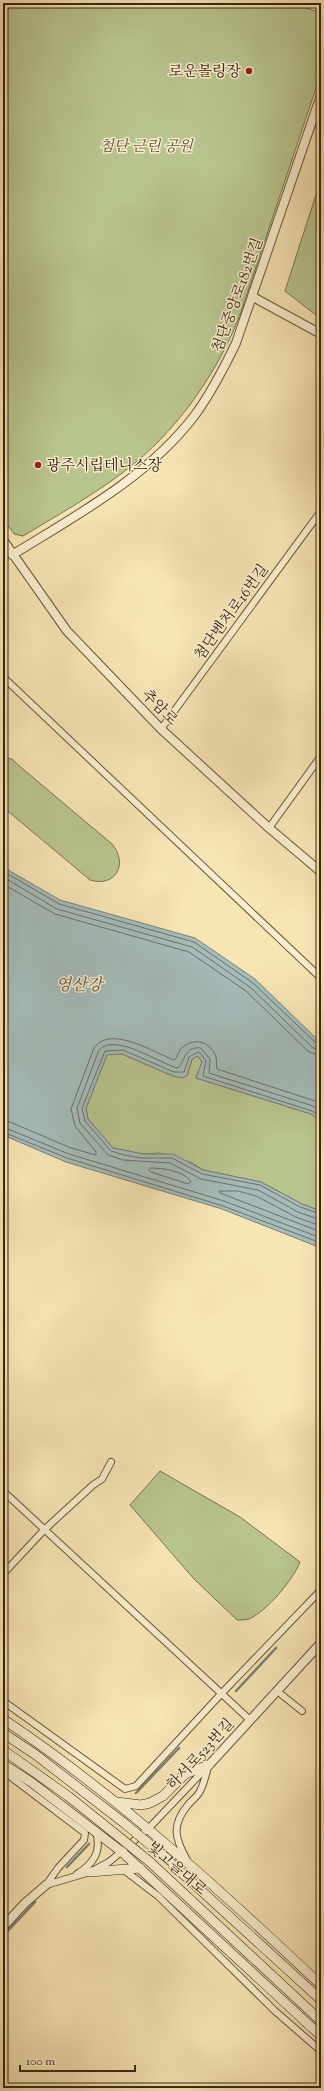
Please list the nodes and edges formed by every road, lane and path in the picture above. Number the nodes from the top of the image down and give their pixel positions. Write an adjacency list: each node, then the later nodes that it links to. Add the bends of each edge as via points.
1 (315, 3): 2 (street)
2 (321, 5)
3 (321, 95): 4 (street, 첨단중앙로182번길)
4 (253, 297): 5 (street); 8 (street, 첨단중앙로182번길, via 236,343 216,381 195,415 156,457 82,512)
5 (321, 334)
6 (321, 511): 10 (street, 첨단벤처로16번길)
7 (3, 540): 8 (street, 추암로)
8 (12, 555): 10 (street, 추암로, via 67,631)
9 (3, 677): 14 (street)
10 (161, 729): 12 (street, 추암로)
11 (321, 756): 12 (street)
12 (269, 828): 13 (street, 추암로)
13 (321, 872)
14 (321, 978)
15 (111, 1462): 17 (street, via 102,1479)
16 (3, 1491): 17 (street)
17 (44, 1530): 18 (street); 22 (street)
18 (3, 1574)
19 (321, 1590): 22 (street, 하서로523번길)
20 (321, 1643): 21 (street, 하서로523번길)
21 (277, 1691): 24 (street); 26 (street, 하서로523번길)
22 (221, 1694): 23 (street, 하서로523번길, via 136,1786 125,1788); 26 (street)
23 (3, 1701)
24 (302, 1711)
25 (3, 1719): 32 (main road)
26 (250, 1720): 30 (street, 하서로523번길)
27 (3, 1733): 44 (main road, 빛고을대로, bridge, via 124,1822)
28 (3, 1750): 45 (main road, 빛고을대로, bridge, via 68,1796 150,1862)
29 (3, 1764): 34 (main road)
30 (209, 1765): 32 (main road, via 185,1774 163,1796 150,1803 141,1805); 33 (street, 하서로523번길); 36 (street, 빛고을대로, via 200,1791 179,1818 175,1831 178,1844)
31 (3, 1770): 41 (street, via 85,1833 84,1840)
32 (116, 1801): 33 (main road)
33 (148, 1828): 35 (street, 하서로523번길); 36 (main road)
34 (96, 1831): 35 (main road); 40 (street, via 96,1855 86,1868)
35 (122, 1852): 37 (main road); 39 (street, 하서로523번길, via 110,1862)
36 (188, 1862): 43 (main road)
37 (140, 1868): 38 (main road); 46 (main road)
38 (123, 1869): 39 (main road); 47 (street, via 158,1896 275,2011)
39 (90, 1872): 40 (street, 하서로523번길)
40 (69, 1878): 41 (street)
41 (46, 1885): 42 (street)
42 (3, 1927)
43 (321, 1985)
44 (321, 2000)
45 (321, 2021)
46 (321, 2036)
47 (321, 2051)

